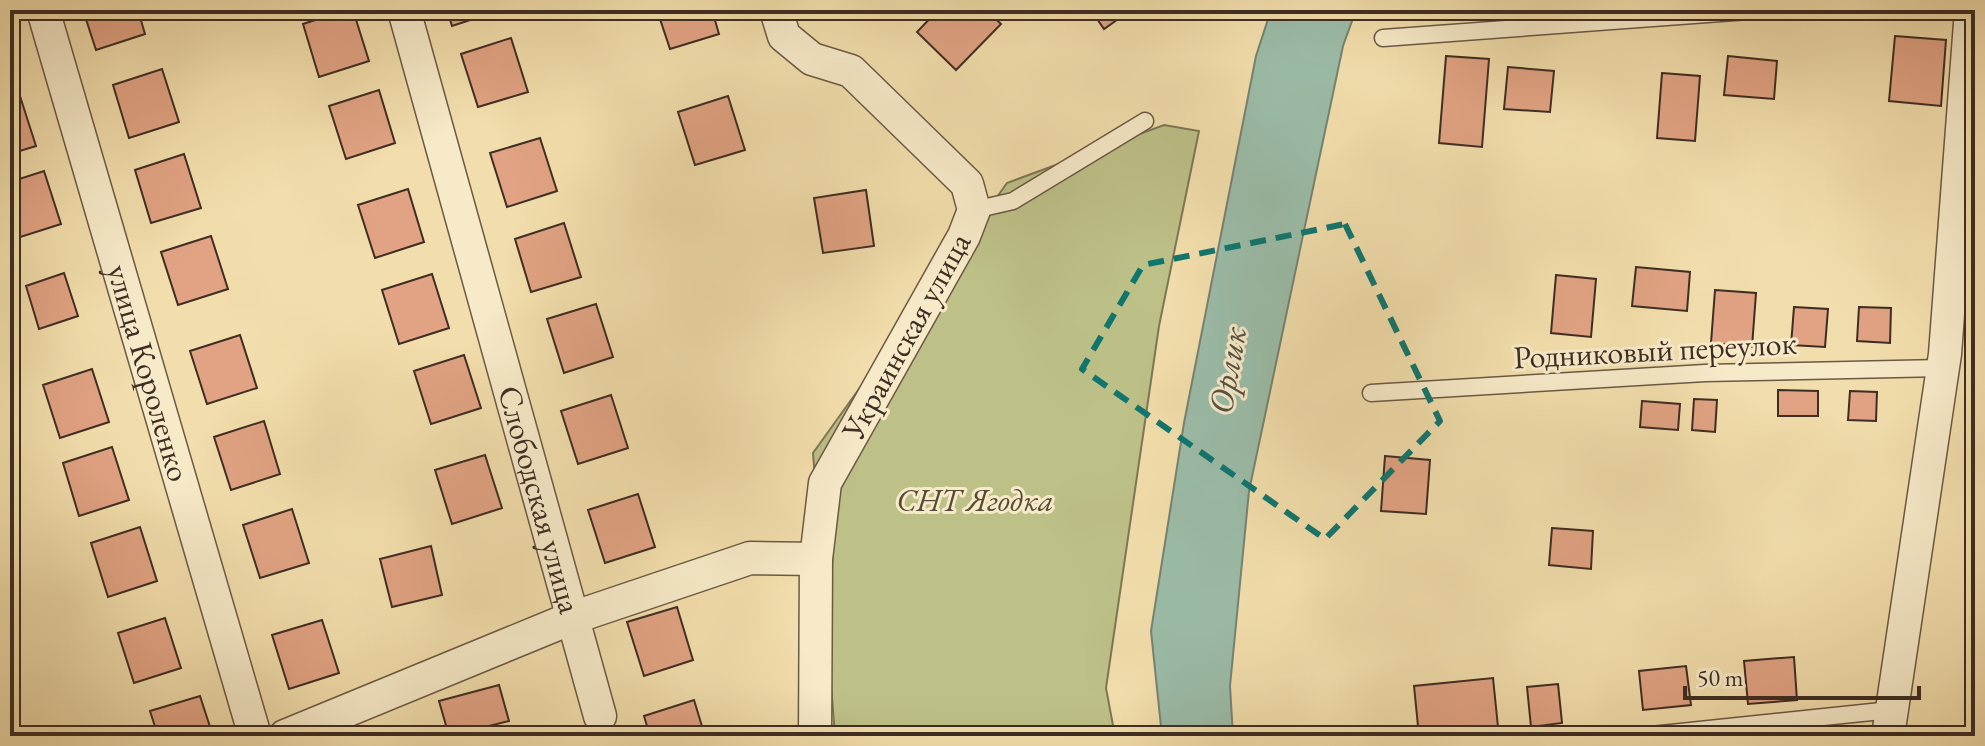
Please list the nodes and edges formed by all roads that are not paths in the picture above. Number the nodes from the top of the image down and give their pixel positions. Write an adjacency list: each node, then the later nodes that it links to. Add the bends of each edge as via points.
1 (43, 10): 15 (street, улица Короленко)
2 (404, 10): 12 (street, Слободская улица)
3 (776, 10): 8 (street, Украинская улица, via 784,36 812,59 851,71 967,184)
4 (1762, 10): 6 (lane)
5 (1971, 10): 9 (street)
6 (1383, 38)
7 (1145, 121): 8 (lane, via 1013,201)
8 (974, 210): 11 (street, Украинская улица, via 825,483)
9 (1942, 368): 10 (lane, Родниковый переулок, via 1705,373); 14 (street)
10 (1371, 393)
11 (816, 559): 12 (street, Слободская улица, via 750,558); 17 (street)
12 (572, 618): 13 (street); 16 (street)
13 (600, 716)
14 (1890, 723): 18 (lane)
15 (255, 736)
16 (285, 736)
17 (815, 736)
18 (1642, 736)

